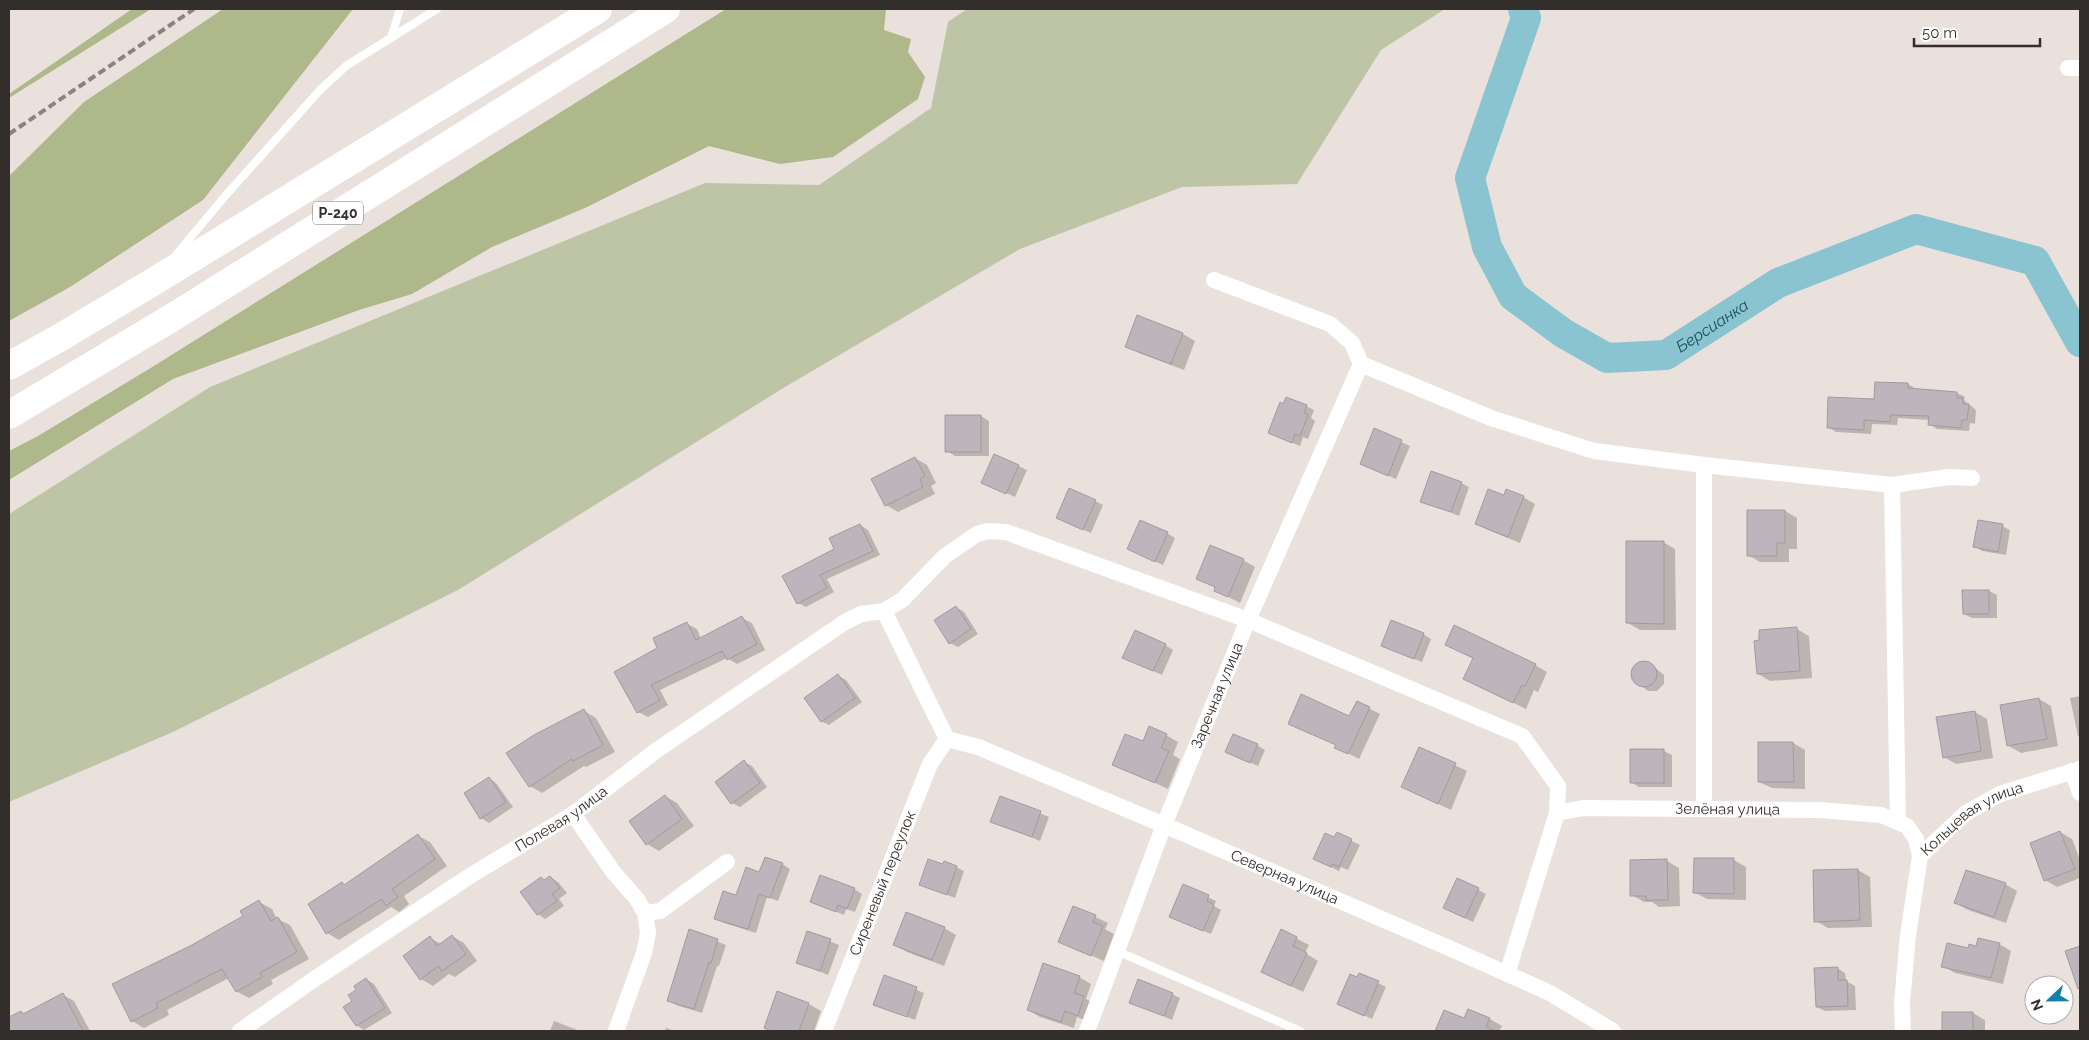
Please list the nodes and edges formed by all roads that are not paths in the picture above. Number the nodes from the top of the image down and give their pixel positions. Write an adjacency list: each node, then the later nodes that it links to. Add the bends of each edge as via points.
1 (400, 9): 5 (lane)
2 (437, 9): 5 (lane)
3 (598, 9): 7 (highway, Р-240)
4 (666, 9): 10 (highway, Р-240, via 173,317)
5 (390, 38): 7 (lane, via 346,66 320,90)
6 (1214, 280): 8 (street, via 1330,324 1352,343)
7 (153, 282): 9 (highway, Р-240)
8 (1361, 364): 11 (street, via 1491,418 1594,451); 15 (street, Заречная улица)
9 (9, 366)
10 (9, 414)
11 (1704, 465): 13 (street); 19 (street)
12 (1972, 478): 13 (street, via 1949,477)
13 (1892, 485): 22 (street)
14 (884, 611): 15 (street, via 902,600 945,556 964,542 988,531 1006,532); 16 (street); 21 (street, Полевая улица, via 861,614 845,622 657,750)
15 (1248, 620): 20 (street, via 1522,736 1558,786); 23 (street, Заречная улица)
16 (947, 738): 23 (street, Северная улица, via 978,747); 31 (street, Сиреневый переулок, via 930,764)
17 (2076, 770): 18 (street); 24 (street, Кольцевая улица, via 2000,794 1966,813)
18 (2080, 793)
19 (1704, 809): 20 (street, Зелёная улица, via 1584,808); 22 (street, Зелёная улица, via 1819,810 1881,815)
20 (1557, 813): 28 (street)
21 (573, 814): 26 (street); 29 (street, Полевая улица, via 466,879)
22 (1898, 822): 24 (street, via 1907,826 1916,839)
23 (1164, 825): 27 (street, Заречная улица); 28 (street, Северная улица)
24 (1920, 856): 35 (street, Кольцевая улица, via 1908,935)
25 (727, 862): 26 (street, via 660,911)
26 (645, 913): 30 (street, via 648,933 644,953)
27 (1116, 951): 32 (street, Заречная улица); 33 (lane)
28 (1507, 974): 34 (street, Северная улица, via 1550,993)
29 (240, 1031)
30 (616, 1031)
31 (824, 1031)
32 (1087, 1031)
33 (1300, 1031)
34 (1613, 1031)
35 (1903, 1031)

